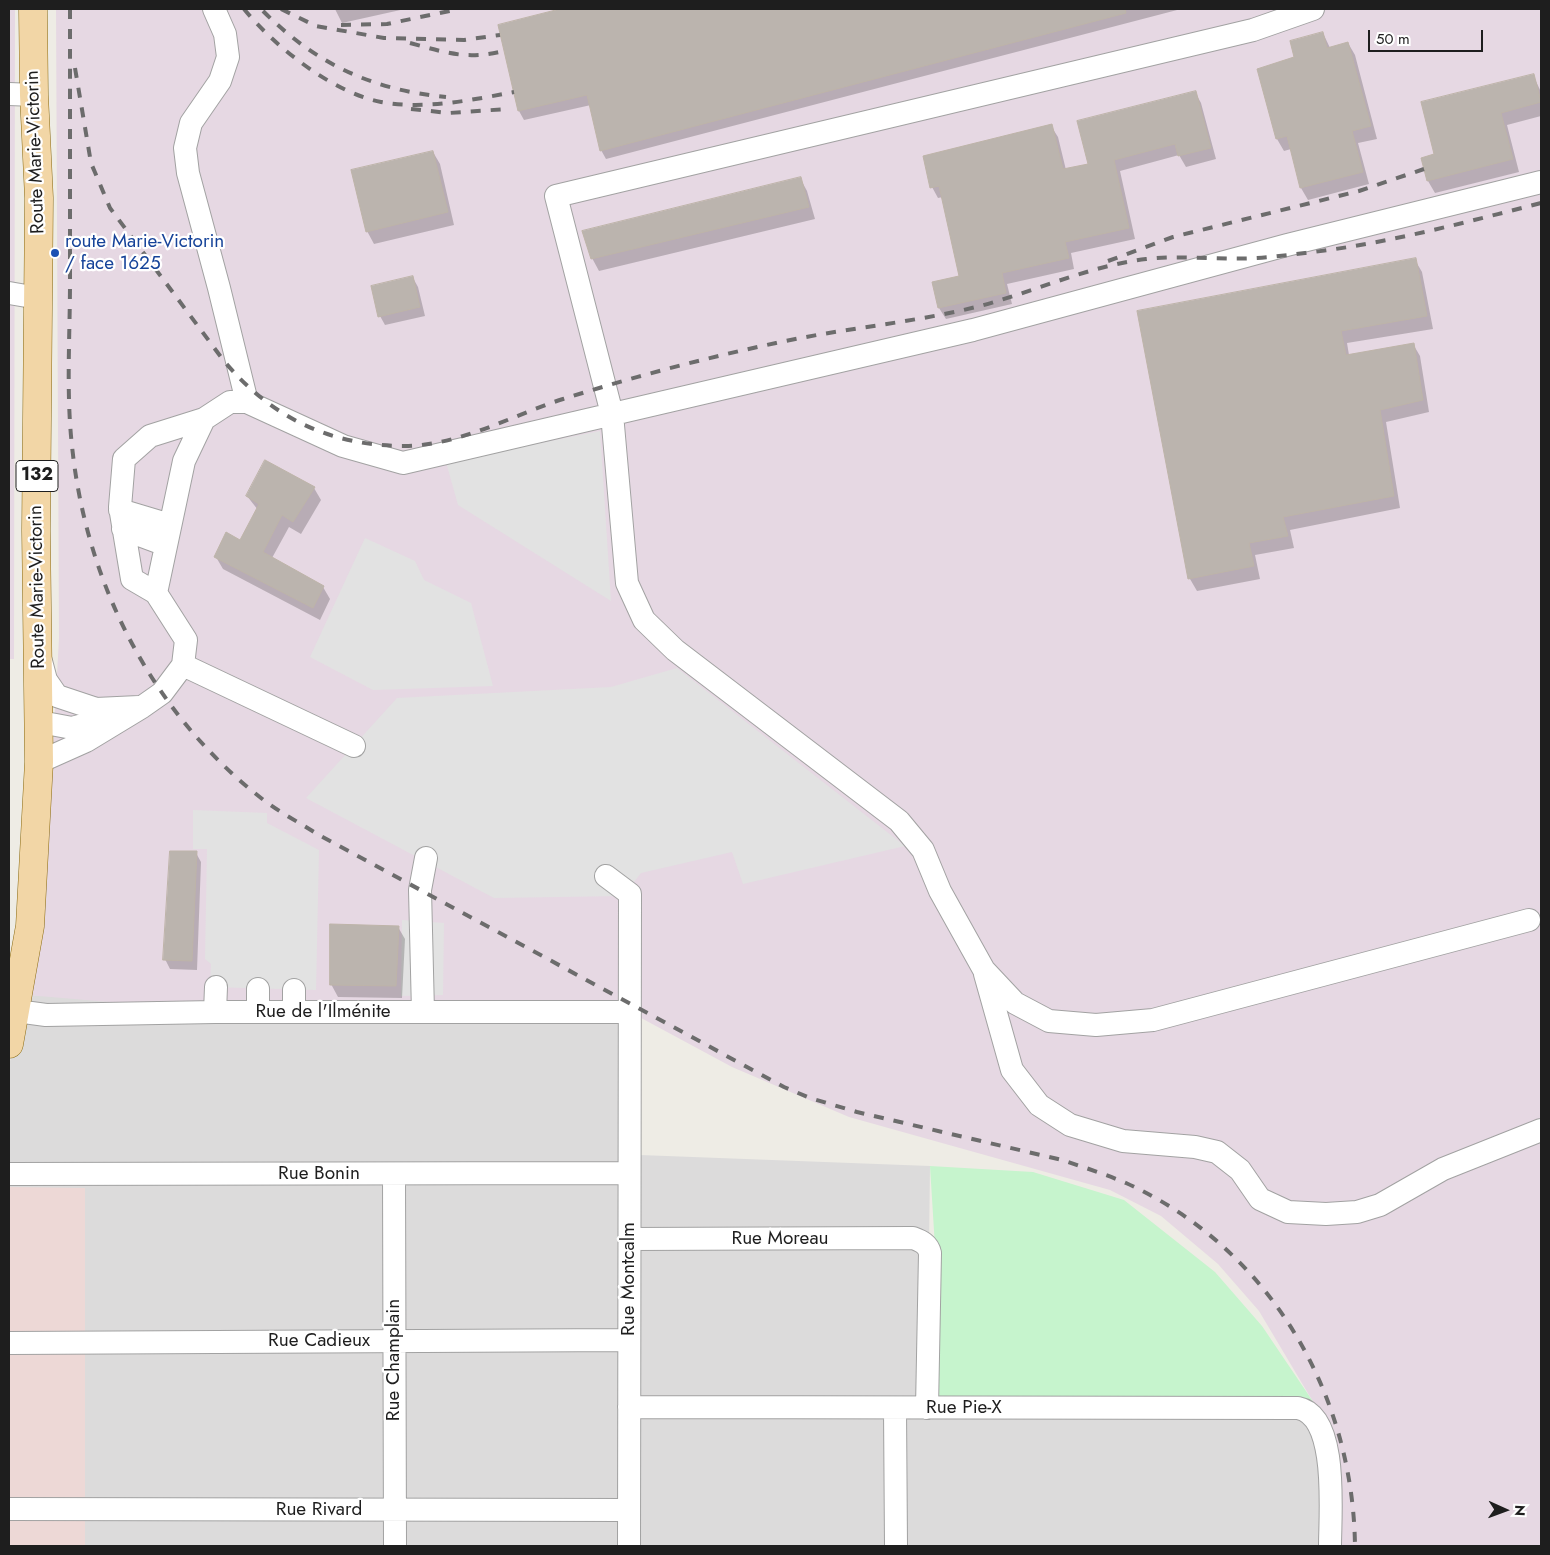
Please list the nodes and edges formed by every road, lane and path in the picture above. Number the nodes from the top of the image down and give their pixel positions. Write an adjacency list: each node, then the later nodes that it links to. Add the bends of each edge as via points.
1 (33, 9): 4 (main road, Route Marie-Victorin / 132)
2 (214, 9): 8 (street, via 225,34 228,57 220,81 191,123 185,148 188,173)
3 (1313, 9): 9 (street, via 1253,30 556,196)
4 (21, 94): 7 (main road, Route Marie-Victorin / 132, via 39,198)
5 (1541, 182): 9 (street, via 1296,243 972,330)
6 (9, 293): 7 (street)
7 (38, 298): 16 (main road, Route Marie-Victorin / 132, via 36,530)
8 (247, 402): 9 (street, via 343,446 403,463); 10 (street, via 230,402)
9 (612, 414): 25 (street, via 627,583 644,620 675,650 899,821 923,850 940,891)
10 (204, 419): 11 (street); 12 (street)
11 (163, 432): 12 (street); 13 (street, via 150,436 124,459)
12 (188, 453): 14 (street)
13 (122, 520): 14 (street); 15 (street, via 132,579)
14 (168, 535): 15 (street)
15 (156, 593): 17 (street, via 186,640)
16 (39, 655): 18 (street, via 46,680 57,696 96,709); 19 (main road, Route Marie-Victorin / 132)
17 (182, 664): 18 (street, via 162,693); 20 (street)
18 (142, 707): 19 (street, via 72,728); 21 (street, via 86,741)
19 (40, 722): 21 (main road, Route Marie-Victorin / 132)
20 (354, 746)
21 (39, 762): 34 (main road, Route Marie-Victorin / 132, via 30,926)
22 (426, 858): 32 (street, via 420,890)
23 (606, 876): 33 (street, Rue Montcalm, via 630,894)
24 (1529, 920): 25 (street, via 1153,1020 1096,1026 1049,1020 1016,1003)
25 (984, 970): 35 (street, via 1012,1070 1039,1105 1070,1125 1123,1141 1217,1152 1240,1170 1260,1200 1288,1212 1349,1212 1380,1206 1443,1169)
26 (216, 987): 29 (street)
27 (258, 989): 30 (street)
28 (294, 990): 31 (street)
29 (216, 1012): 30 (street, Rue de l'Ilménite); 34 (street, Rue de l'Ilménite, via 46,1014)
30 (258, 1012): 31 (street, Rue de l'Ilménite)
31 (294, 1012): 32 (street, Rue de l'Ilménite)
32 (423, 1012): 33 (street, Rue de l'Ilménite)
33 (630, 1012): 36 (street, Rue Montcalm)
34 (10, 1026)
35 (1541, 1130)
36 (628, 1173): 38 (street, Rue Bonin); 39 (street, Rue Montcalm)
37 (9, 1174): 38 (street, Rue Bonin)
38 (394, 1174): 40 (street, Rue Champlain)
39 (629, 1240): 41 (street, Rue Montcalm); 45 (street, Rue Moreau, via 913,1238 929,1247)
40 (394, 1340): 41 (street, Rue Cadieux); 42 (street, Rue Cadieux); 47 (street, Rue Champlain)
41 (629, 1340): 43 (street, Rue Montcalm)
42 (9, 1343)
43 (629, 1407): 44 (street, Rue Pie-X); 48 (street, Rue Montcalm)
44 (895, 1408): 45 (street, Rue Pie-X); 51 (street)
45 (927, 1408): 52 (street, Rue Pie-X, via 1298,1408 1313,1414 1326,1444 1330,1481)
46 (9, 1509): 47 (street, Rue Rivard)
47 (395, 1510): 48 (street, Rue Rivard); 49 (street, Rue Champlain)
48 (629, 1510): 50 (street, Rue Montcalm)
49 (395, 1546)
50 (629, 1546)
51 (896, 1546)
52 (1330, 1546)

